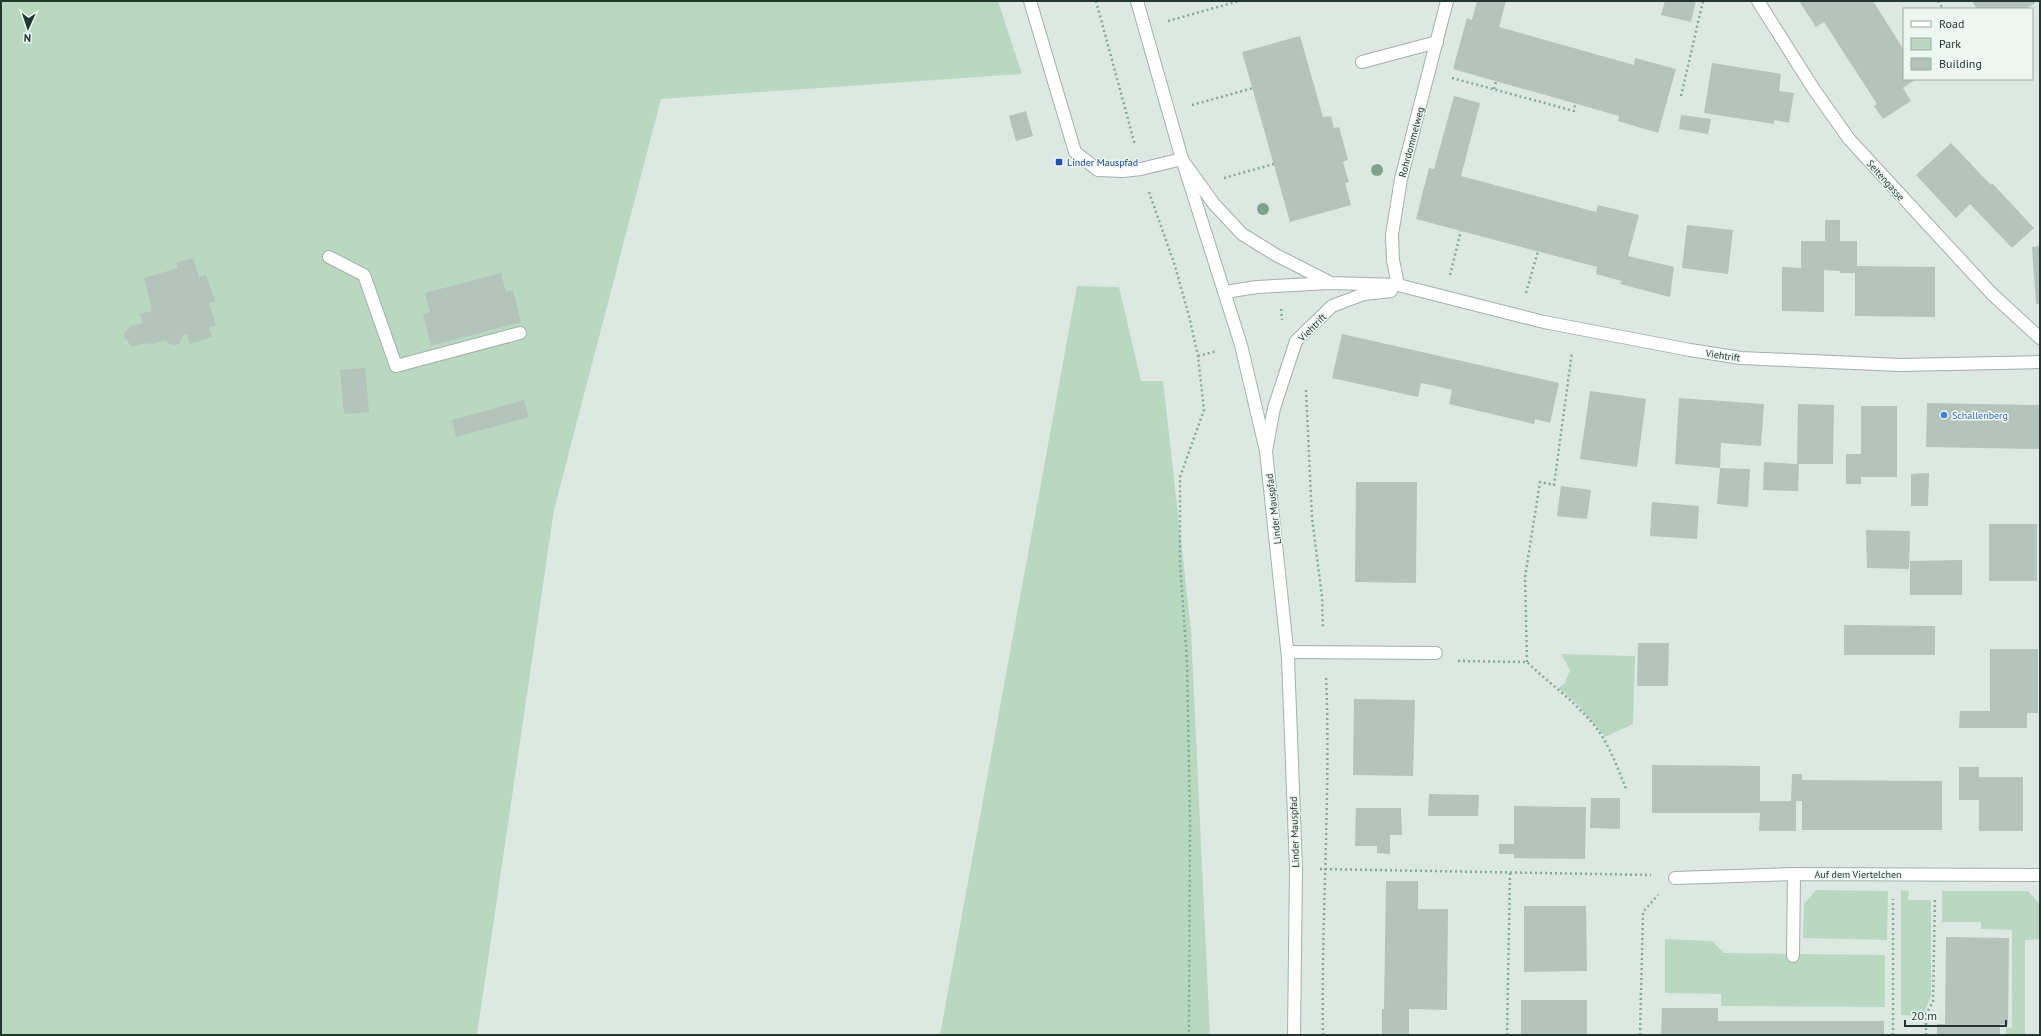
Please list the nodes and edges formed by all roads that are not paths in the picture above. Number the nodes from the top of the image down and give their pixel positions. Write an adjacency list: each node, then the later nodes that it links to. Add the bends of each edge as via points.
1 (1030, 1): 7 (street, via 1075,152 1098,170 1141,169)
2 (1137, 1): 7 (street, Linder Mauspfad)
3 (1447, 1): 5 (street, Rohrdommelweg)
4 (1758, 1): 14 (street, Seitengasse, via 1849,139 1992,294)
5 (1437, 42): 6 (street); 10 (street, Rohrdommelweg, via 1401,179 1392,235)
6 (1362, 62)
7 (1182, 159): 9 (street, Viehtrift, via 1214,204 1242,234); 12 (street, Linder Mauspfad)
8 (329, 257): 13 (street, via 364,275 396,366)
9 (1330, 283): 10 (street, Viehtrift); 12 (street, Viehtrift, via 1257,287)
10 (1398, 285): 11 (street, Viehtrift)
11 (1412, 289): 15 (street, Viehtrift, via 1520,317 1741,358 1900,365); 16 (street, Viehtrift, via 1364,294 1332,306 1296,341 1274,408)
12 (1225, 292): 16 (street, Linder Mauspfad, via 1242,345)
13 (520, 333)
14 (2040, 338)
15 (2040, 362)
16 (1266, 451): 17 (street, Linder Mauspfad)
17 (1288, 652): 18 (street); 23 (street, Linder Mauspfad, via 1296,869)
18 (1436, 653)
19 (1794, 874): 20 (street, Auf dem Viertelchen); 21 (street, Auf dem Viertelchen); 22 (street)
20 (2040, 875)
21 (1675, 878)
22 (1793, 956)
23 (1294, 1035)

